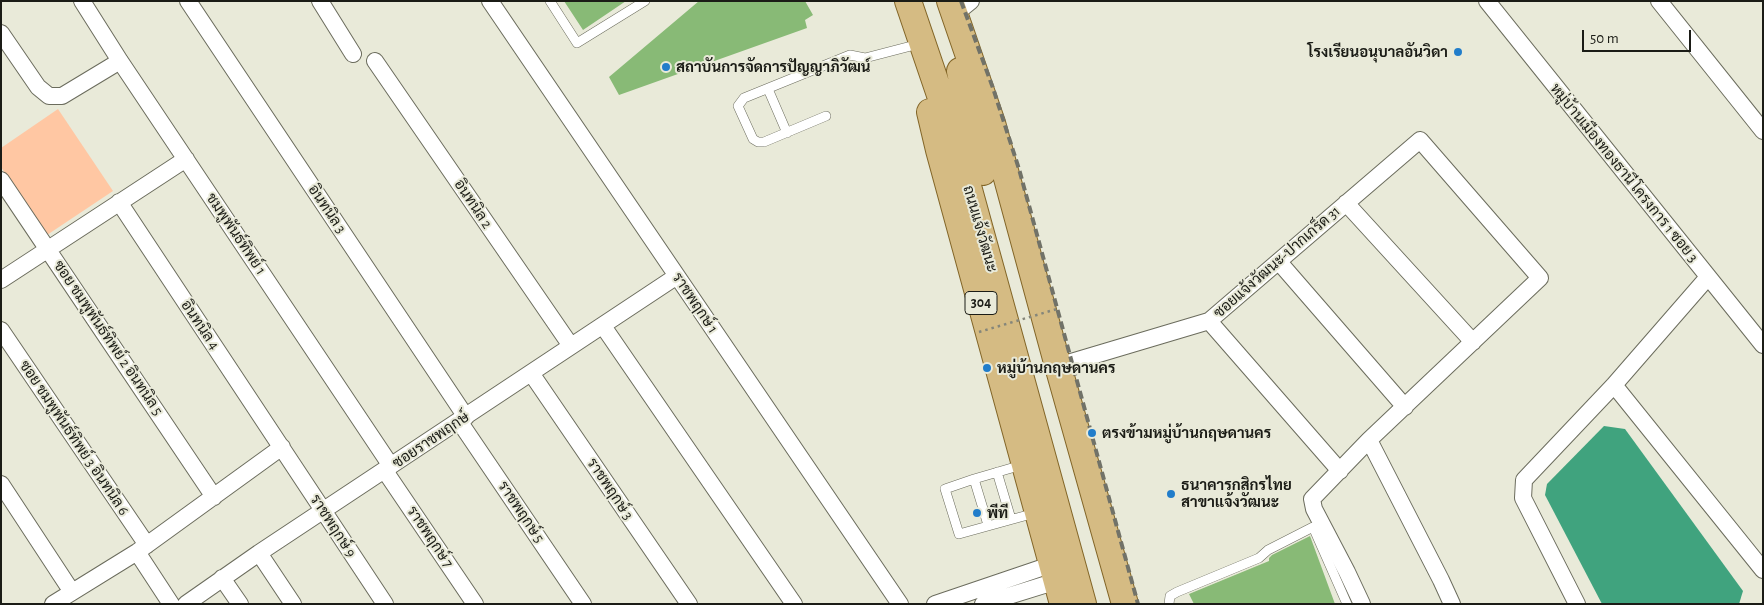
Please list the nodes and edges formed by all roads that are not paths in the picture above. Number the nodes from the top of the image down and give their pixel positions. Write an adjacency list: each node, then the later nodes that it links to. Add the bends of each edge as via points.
1 (82, 1): 14 (street, ชมพูพันธ์ทิพย์ 1)
2 (188, 1): 40 (street, อินทนิล 3)
3 (320, 1): 13 (street)
4 (490, 1): 26 (street, ราชพฤกษ์ 1)
5 (550, 1): 6 (lane, via 577,43)
6 (645, 1)
7 (907, 1): 12 (main road, ถนนแจ้งวัฒนะ / 304); 38 (main road, ถนนแจ้งวัฒนะ, via 955,139)
8 (1487, 1): 27 (street, หมู่บ้านเมืองทองธานี โครงการ 1 ซอย 3)
9 (1659, 1): 18 (street)
10 (956, 4): 35 (main road, ถนนแจ้งวัฒนะ); 38 (main road, ถนนแจ้งวัฒนะ, via 974,138)
11 (1, 34): 14 (street, via 38,86 49,96 62,96)
12 (915, 45): 16 (lane, via 865,58 850,55); 43 (main road, ถนนแจ้งวัฒนะ / 304, via 938,150)
13 (353, 54)
14 (120, 61): 20 (street, ชมพูพันธ์ทิพย์ 1)
15 (375, 61): 34 (street, อินทนิล 2)
16 (768, 89): 19 (lane); 19 (lane, via 744,98 738,106 752,139 764,142)
17 (826, 116): 19 (lane)
18 (1763, 131)
19 (787, 133)
20 (186, 159): 22 (street); 44 (street, ชมพูพันธ์ทิพย์ 1)
21 (1, 180): 24 (street, ซอย ชมพูพันธ์ทิพย์ 2 อินทนิล 5)
22 (119, 202): 24 (street); 42 (street, อินทนิล 4)
23 (1346, 203): 25 (street, ซอยแจ้งวัฒนะ-ปากเกร็ด 31); 32 (street); 32 (street, ซอยแจ้งวัฒนะ-ปากเกร็ด 31, via 1420,140 1540,278)
24 (49, 249): 28 (street); 49 (street, ซอย ชมพูพันธ์ทิพย์ 2 อินทนิล 5)
25 (1279, 262): 29 (street, ซอยแจ้งวัฒนะ-ปากเกร็ด 31); 39 (street)
26 (677, 276): 30 (street, ซอยราชพฤกษ์); 69 (street, ราชพฤกษ์ 1)
27 (1708, 277): 33 (street, หมู่บ้านเมืองทองธานี โครงการ 1 ซอย 3); 37 (street)
28 (1, 280)
29 (1209, 321): 35 (street, ซอยแจ้งวัฒนะ-ปากเกร็ด 31); 45 (street)
30 (603, 326): 34 (street, ซอยราชพฤกษ์); 68 (street)
31 (1, 330): 54 (street, ซอย ชมพูพันธ์ทิพย์ 3 อินทนิล 6)
32 (1473, 342): 39 (street)
33 (1763, 345)
34 (571, 346): 36 (street, ซอยราชพฤกษ์)
35 (1058, 366): 74 (main road, ถนนแจ้งวัฒนะ)
36 (531, 373): 40 (street, ซอยราชพฤกษ์); 67 (street, ราชพฤกษ์ 3)
37 (1614, 385): 56 (street); 79 (street, via 1524,480 1523,498)
38 (1038, 400): 72 (main road, ถนนแจ้งวัฒนะ); 73 (main road, ถนนแจ้งวัฒนะ)
39 (1405, 407): 41 (street)
40 (463, 419): 44 (street, ซอยราชพฤกษ์); 66 (street, ราชพฤกษ์ 5)
41 (1369, 440): 45 (street); 78 (street)
42 (282, 447): 49 (street); 50 (street, ราชพฤกษ์ 9)
43 (1025, 464): 46 (lane); 51 (main road, ถนนแจ้งวัฒนะ / 304)
44 (388, 468): 50 (street, ซอยราชพฤกษ์); 65 (street, ราชพฤกษ์ 7)
45 (1340, 470): 77 (street, via 1315,494 1312,503)
46 (997, 472): 47 (lane); 52 (lane)
47 (974, 479): 53 (lane); 53 (lane, via 945,489 960,534)
48 (1, 484): 59 (street)
49 (214, 497): 54 (street)
50 (323, 512): 55 (street, ซอยราชพฤกษ์); 64 (street, ราชพฤกษ์ 9)
51 (1038, 512): 52 (lane); 58 (main road, ถนนแจ้งวัฒนะ / 304)
52 (1011, 519): 53 (lane)
53 (988, 525)
54 (142, 549): 59 (street); 60 (street, ซอย ชมพูพันธ์ทิพย์ 3 อินทนิล 6)
55 (258, 553): 57 (street, ซอยราชพฤกษ์); 63 (street)
56 (1763, 570)
57 (222, 578): 61 (street, ซอยราชพฤกษ์); 62 (street)
58 (1058, 583): 70 (street); 71 (street)
59 (64, 599)
60 (171, 604)
61 (186, 604)
62 (240, 604)
63 (293, 604)
64 (385, 604)
65 (475, 604)
66 (583, 604)
67 (689, 604)
68 (794, 604)
69 (900, 604)
70 (935, 604)
71 (983, 604)
72 (1083, 604)
73 (1102, 604)
74 (1125, 604)
75 (1169, 604): 76 (lane, via 1170,596 1177,592 1259,558 1313,527)
76 (1346, 604)
77 (1362, 604)
78 (1452, 604)
79 (1577, 604)

